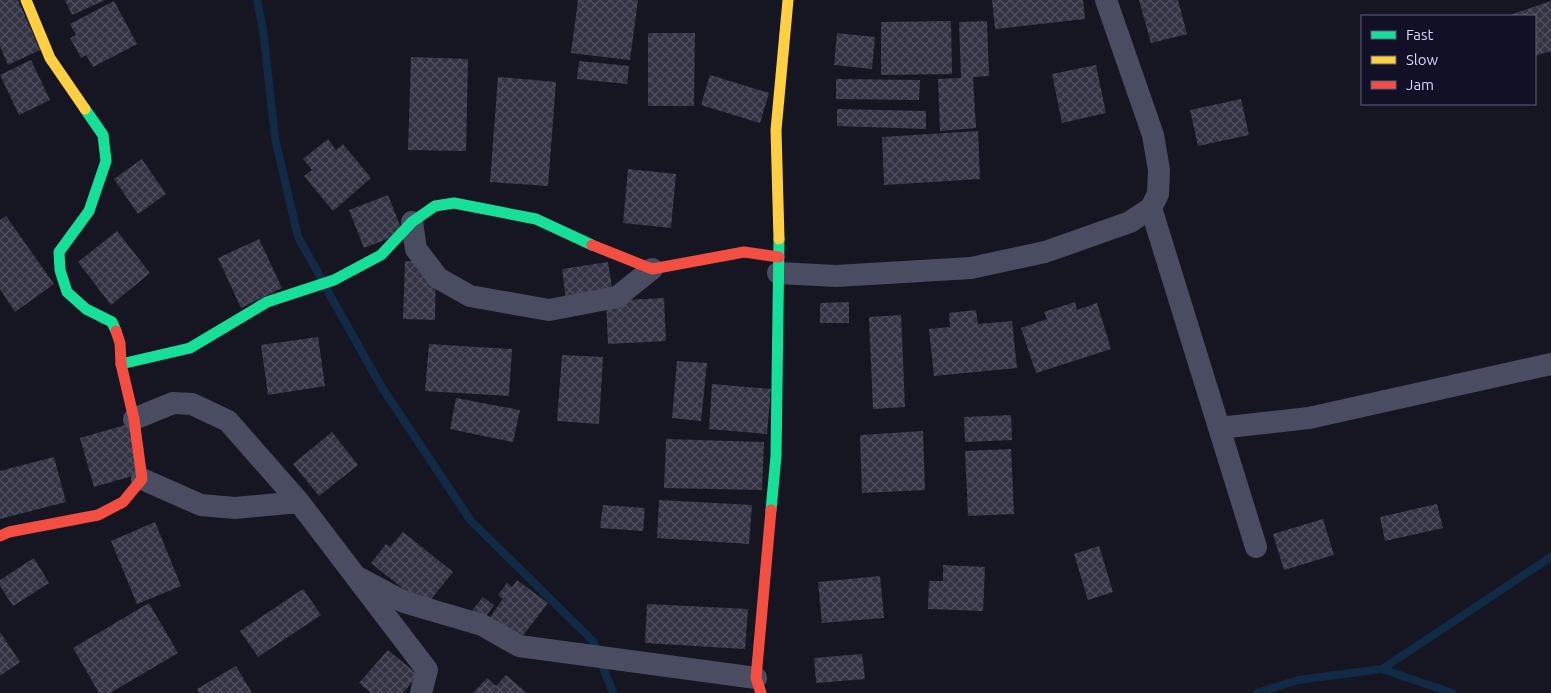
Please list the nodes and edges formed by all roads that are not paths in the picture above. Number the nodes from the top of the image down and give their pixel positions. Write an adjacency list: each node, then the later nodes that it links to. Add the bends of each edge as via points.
1 (26, 0): 8 (street, via 50,58 103,135 106,161 89,211 60,252 60,270 67,292 86,309 112,322 120,343)
2 (788, 0): 6 (street, via 776,130)
3 (1106, 0): 4 (street, via 1153,135 1159,170 1158,194)
4 (1151, 208): 6 (street, via 1130,222 1045,252 971,268 836,276); 11 (street)
5 (412, 222): 7 (street, via 435,206 454,203 536,219); 7 (street, via 416,249 438,278 470,296 549,310 617,297); 8 (street, via 380,255 334,280 267,302 190,348)
6 (778, 265): 7 (street, via 744,252); 19 (street, via 776,456)
7 (652, 269)
8 (121, 364): 10 (street)
9 (1551, 364): 11 (street, via 1309,418)
10 (134, 420): 12 (street); 13 (street, via 173,403 192,404 228,421)
11 (1219, 428): 15 (street)
12 (142, 479): 13 (street, via 201,505 235,508); 14 (street, via 123,502 98,515)
13 (298, 502): 16 (street)
14 (0, 536)
15 (1256, 547)
16 (354, 575): 17 (street); 18 (street)
17 (404, 602): 18 (street); 19 (street, via 482,626 519,646)
18 (393, 627): 20 (street, via 427,670)
19 (759, 686)
20 (420, 693)

